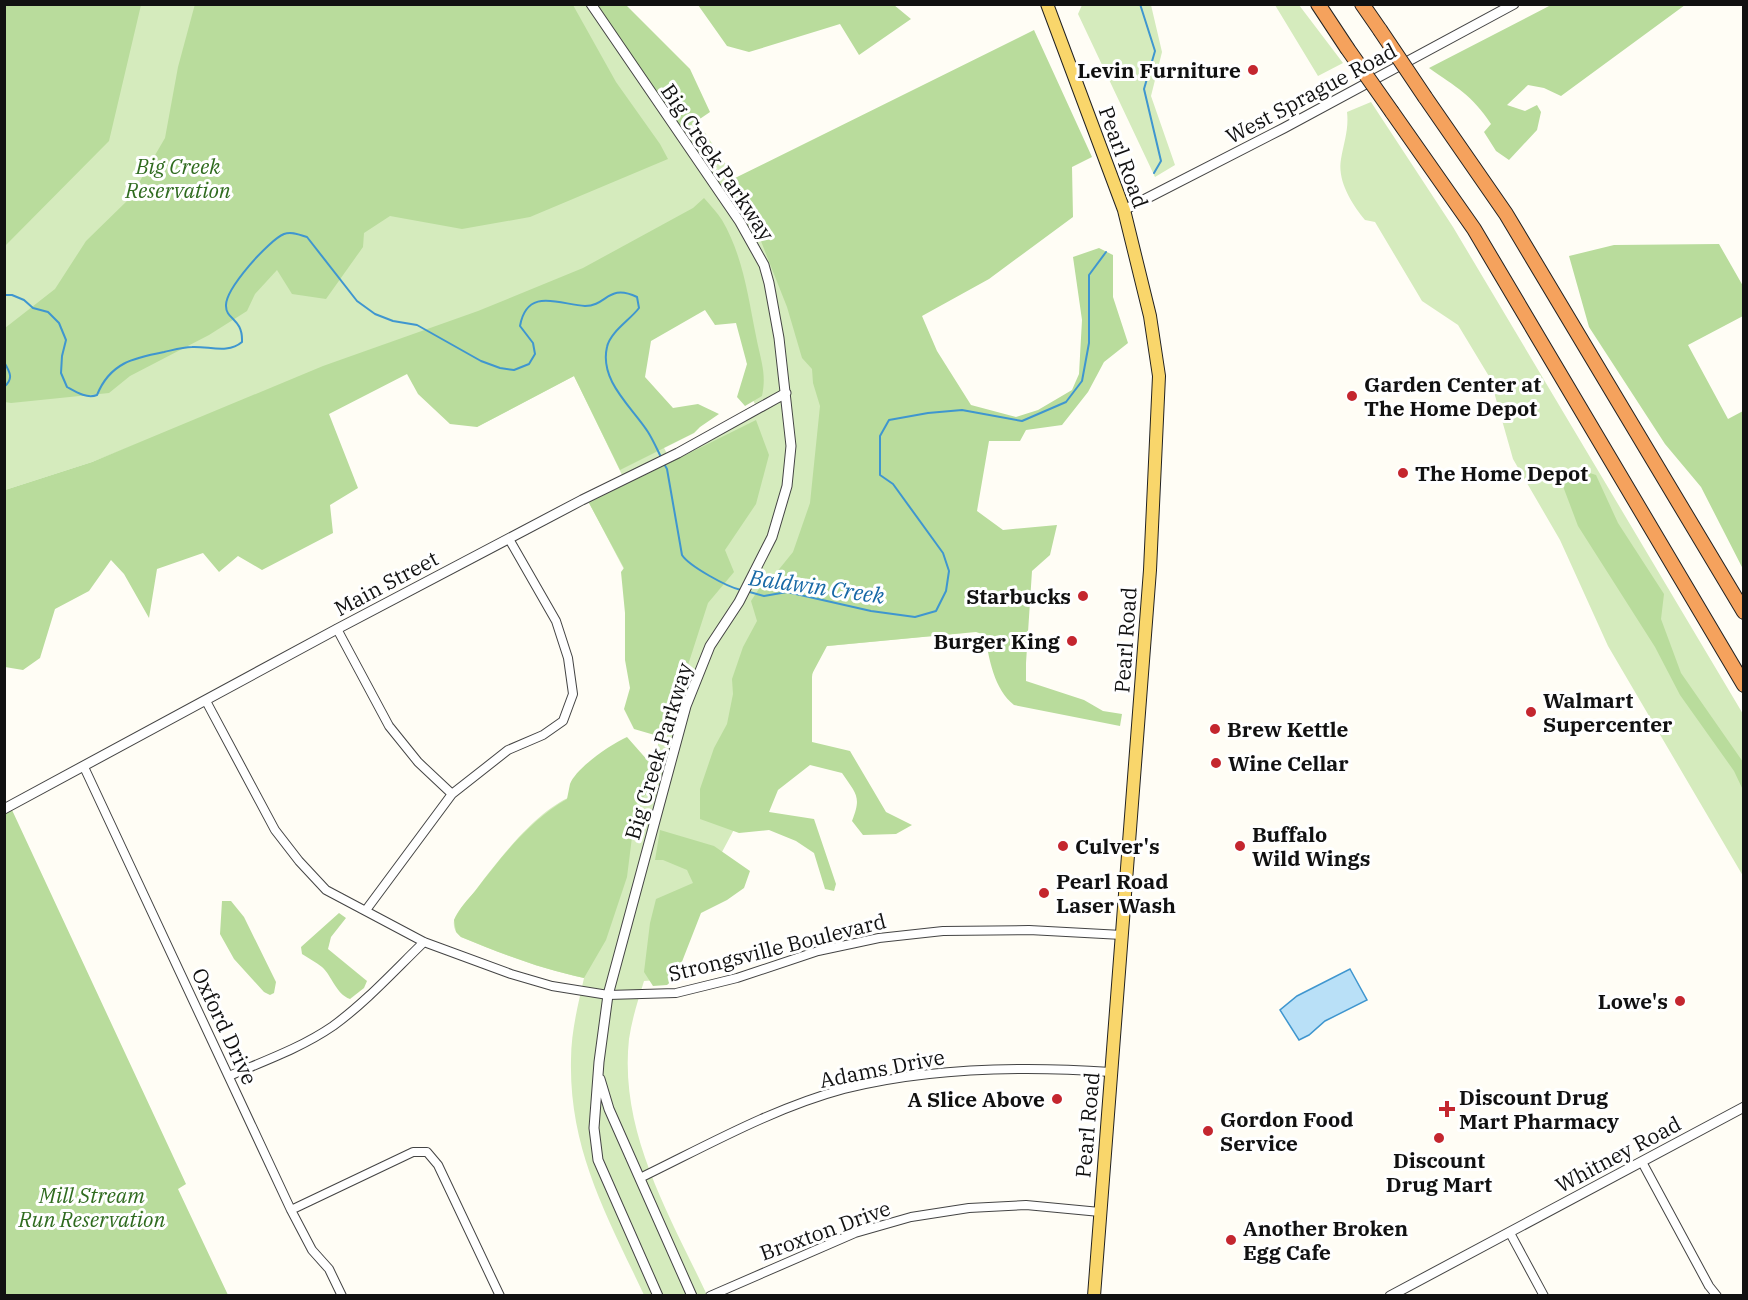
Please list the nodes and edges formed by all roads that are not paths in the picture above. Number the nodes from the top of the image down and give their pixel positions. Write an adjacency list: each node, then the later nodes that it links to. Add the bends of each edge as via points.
1 (591, 4): 7 (street, Big Creek Parkway, via 756,249 769,283)
2 (1047, 4): 6 (main road, Pearl Road)
3 (1318, 4): 11 (highway, bridge, via 1474,230)
4 (1362, 4): 9 (highway, bridge, via 1506,214)
5 (1514, 4): 6 (street, West Sprague Road)
6 (1124, 210): 17 (main road, Pearl Road, via 1150,316 1159,376 1150,570)
7 (786, 393): 8 (street, Main Street); 19 (street, Big Creek Parkway, via 791,446 788,486 772,537 739,602 710,646 686,706)
8 (508, 539): 10 (street, Main Street); 14 (street, via 556,621 568,658 573,694 563,721 543,735 508,750)
9 (1743, 612)
10 (336, 629): 12 (street, Main Street); 14 (street, via 389,726 418,762)
11 (1743, 685)
12 (206, 701): 13 (street, Main Street); 16 (street, Strongsville Boulevard, via 281,838 326,890)
13 (84, 767): 15 (street, Main Street); 22 (street, Oxford Drive)
14 (452, 794): 16 (street)
15 (4, 809)
16 (366, 910): 18 (street, Strongsville Boulevard)
17 (1122, 935): 19 (street, Strongsville Boulevard, via 1029,930 879,938 818,951 676,993); 20 (main road, Pearl Road)
18 (424, 942): 19 (street, Strongsville Boulevard, via 552,986); 22 (street, via 331,1027 296,1048)
19 (608, 995): 21 (street, Big Creek Parkway)
20 (1111, 1072): 25 (street, Adams Drive, via 1052,1068 955,1071 843,1090 751,1124); 27 (main road, Pearl Road)
21 (598, 1074): 25 (street, Big Creek Parkway); 31 (street, Big Creek Parkway, via 594,1128 598,1160)
22 (229, 1076): 26 (street, Oxford Drive)
23 (1743, 1107): 24 (street, Whitney Road)
24 (1642, 1162): 28 (street, Whitney Road); 37 (street)
25 (640, 1178): 32 (street, Big Creek Parkway)
26 (291, 1210): 29 (street, Oxford Drive); 30 (street, via 413,1152 427,1152 438,1165)
27 (1100, 1212): 33 (street, Broxton Drive, via 1026,1205 911,1217 855,1233); 34 (main road, Pearl Road)
28 (1510, 1233): 35 (street, Whitney Road); 36 (street)
29 (342, 1296)
30 (500, 1296)
31 (658, 1296)
32 (692, 1296)
33 (710, 1296)
34 (1094, 1296)
35 (1390, 1296)
36 (1544, 1296)
37 (1717, 1296)

